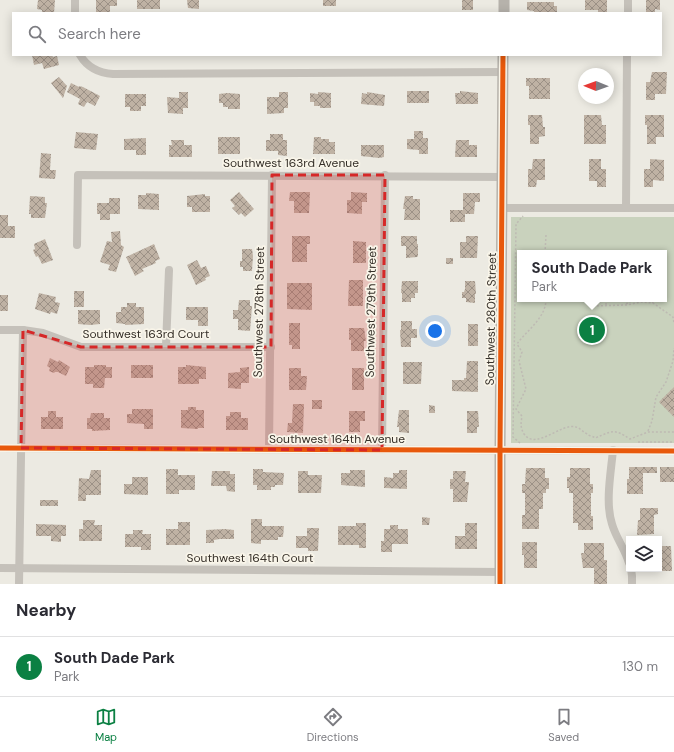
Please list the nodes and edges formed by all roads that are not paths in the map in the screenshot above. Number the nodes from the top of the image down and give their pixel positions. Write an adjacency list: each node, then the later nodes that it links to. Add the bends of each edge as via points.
1 (75, 0): 4 (street)
2 (504, 0): 5 (street)
3 (628, 0): 6 (street)
4 (75, 12)
5 (504, 12)
6 (628, 12)
7 (81, 56): 10 (street, via 89,66 100,72 113,74)
8 (503, 56): 10 (street, Southwest 280th Street)
9 (627, 56): 15 (street)
10 (503, 72): 13 (street, Southwest 280th Street)
11 (272, 175): 12 (street, Southwest 163rd Avenue); 17 (street, Southwest 163rd Avenue, via 78,175); 22 (street, Southwest 278th Street)
12 (384, 175): 13 (street, Southwest 163rd Avenue); 27 (street, Southwest 279th Street)
13 (503, 177): 14 (street, Southwest 280th Street)
14 (502, 208): 15 (street); 26 (street, Southwest 280th Street)
15 (626, 208): 16 (street)
16 (674, 208)
17 (77, 244)
18 (169, 270): 21 (street)
19 (0, 330): 20 (street, Southwest 163rd Court)
20 (22, 330): 21 (street, Southwest 163rd Court, via 43,333 81,347); 24 (street)
21 (166, 346): 22 (street, Southwest 163rd Court)
22 (271, 347): 25 (street, Southwest 278th Street)
23 (0, 448): 24 (street, Southwest 164th Avenue)
24 (21, 448): 25 (street, Southwest 164th Avenue); 32 (street)
25 (269, 449): 27 (street, Southwest 164th Avenue)
26 (500, 449): 27 (street, Southwest 164th Avenue); 28 (street, Southwest 164th Avenue); 33 (street, Southwest 280th Street)
27 (382, 450)
28 (613, 450): 29 (street, Southwest 164th Avenue); 30 (street, via 609,502 611,523)
29 (674, 451)
30 (626, 553)
31 (0, 568): 32 (street, Southwest 164th Court)
32 (20, 568): 33 (street, Southwest 164th Court); 35 (street)
33 (501, 572): 36 (street, Southwest 280th Street)
34 (631, 572): 37 (street)
35 (19, 584)
36 (500, 584)
37 (632, 584)

